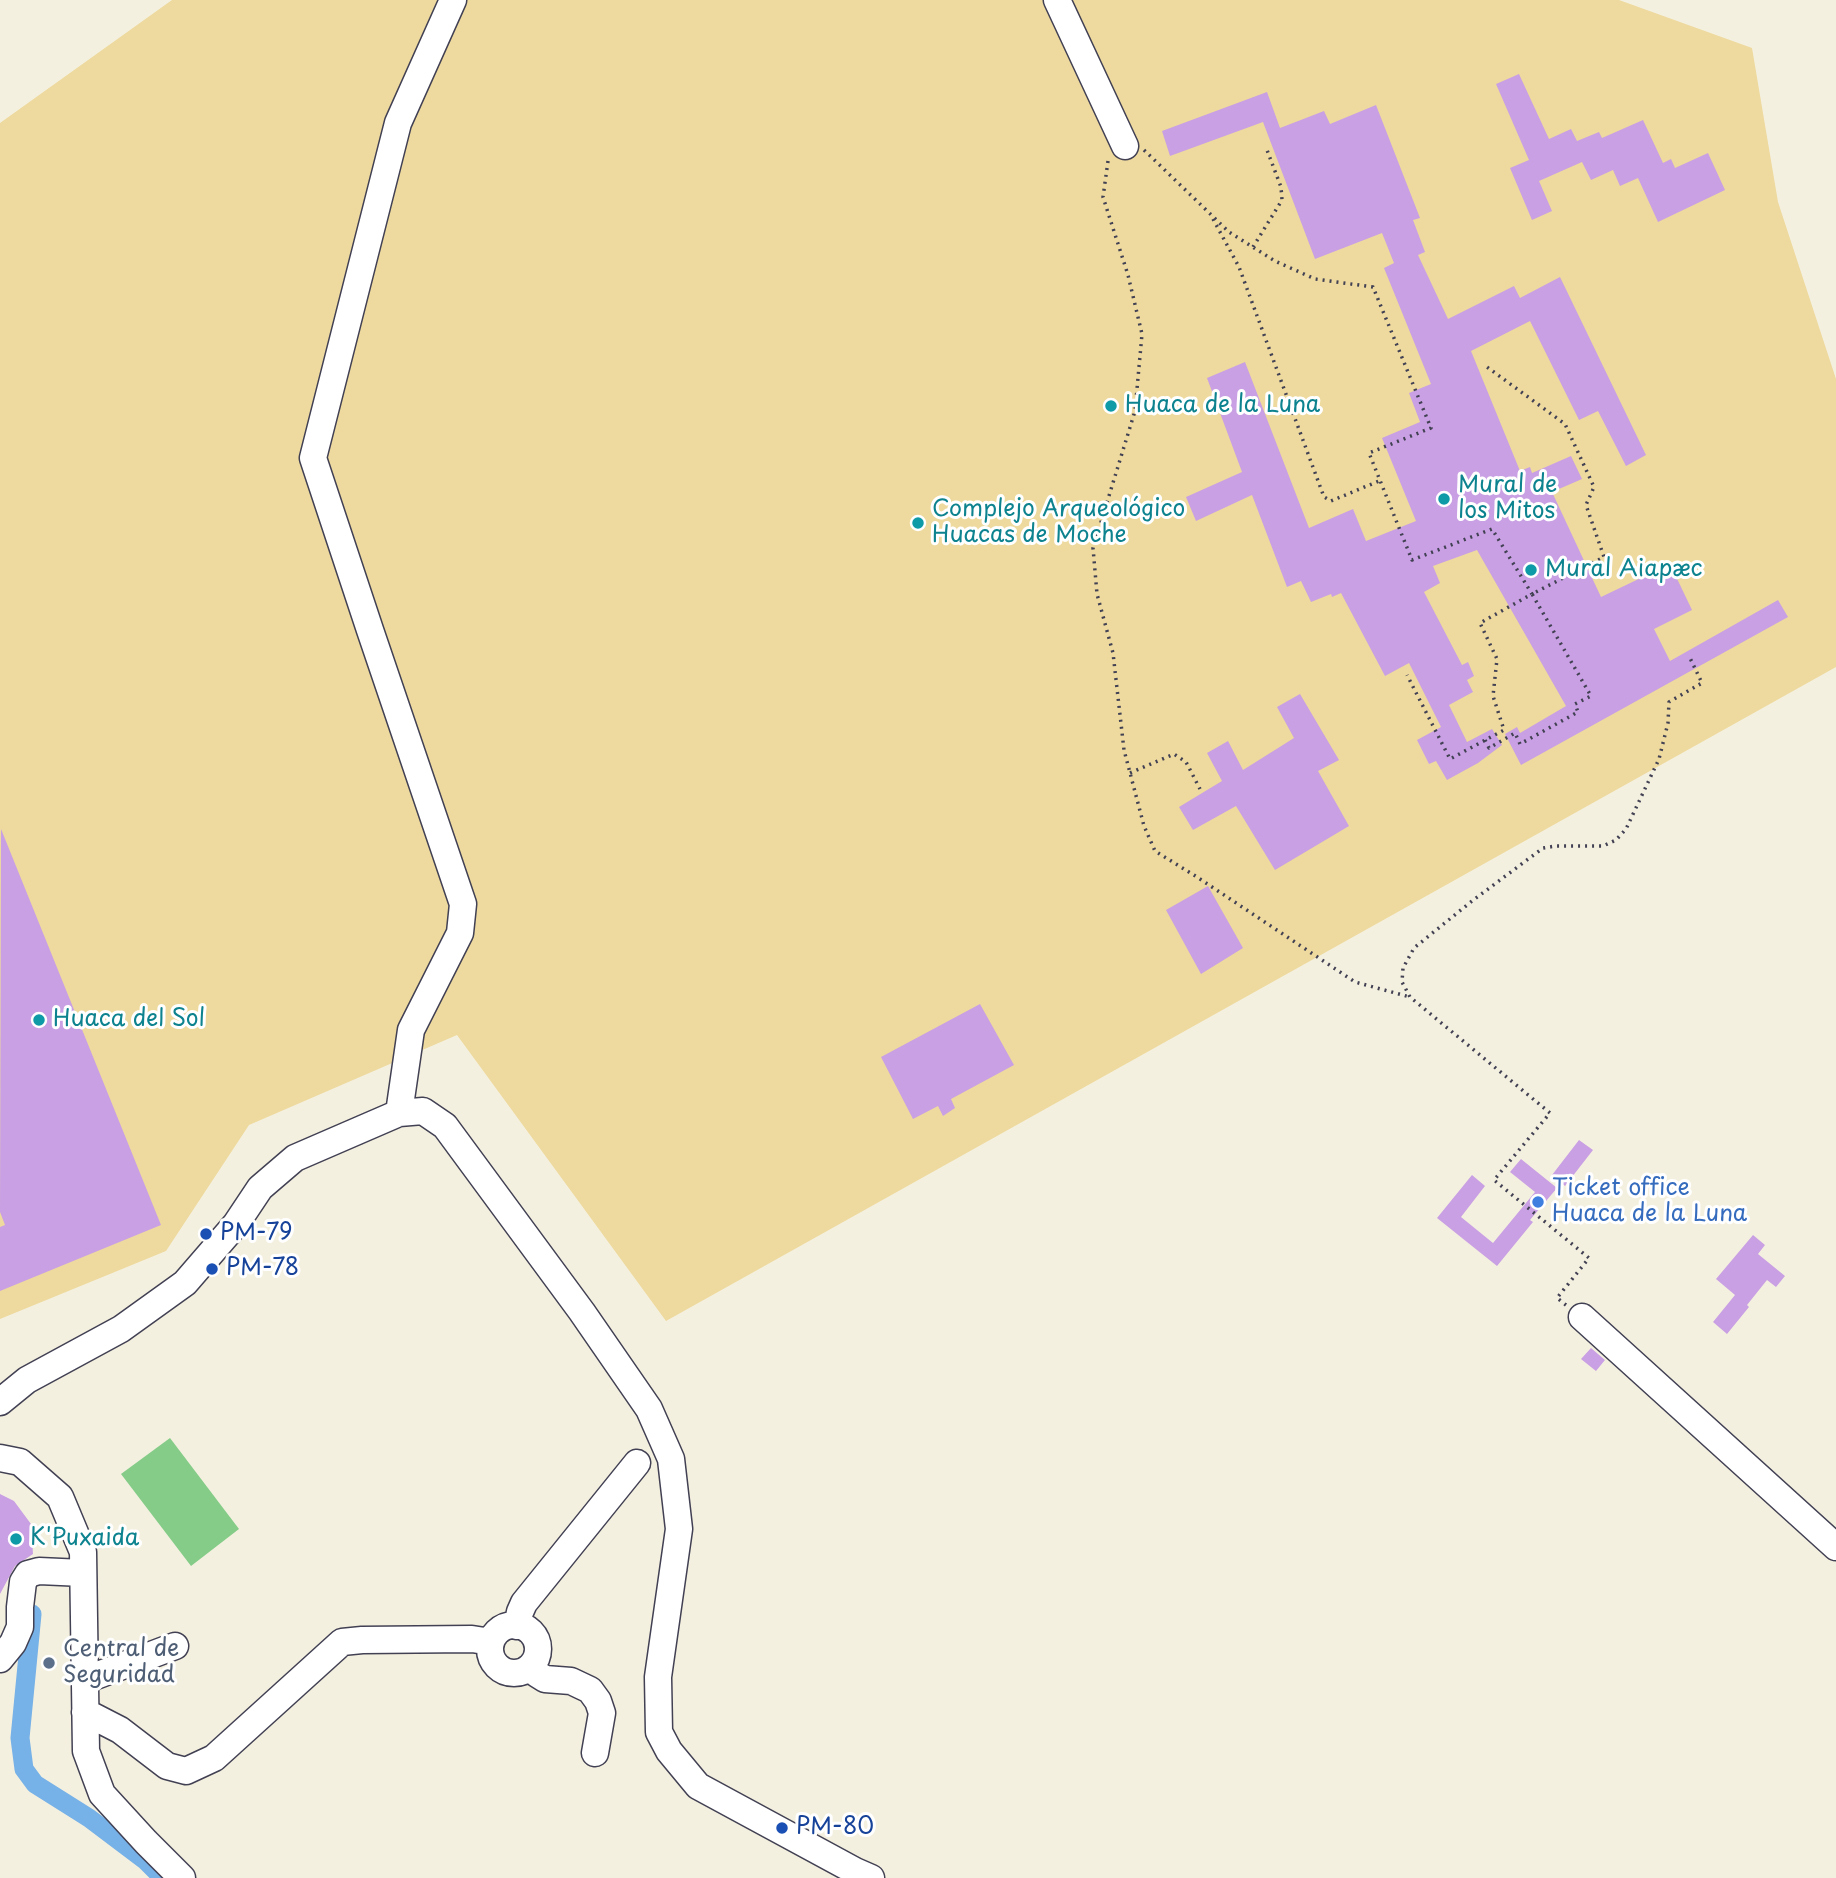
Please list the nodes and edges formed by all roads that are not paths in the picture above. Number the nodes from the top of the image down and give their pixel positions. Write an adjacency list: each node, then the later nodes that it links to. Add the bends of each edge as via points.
1 (453, 0): 4 (street, via 398,123 313,458 463,904 460,933 411,1030)
2 (1057, 0): 3 (street)
3 (1125, 146)
4 (399, 1113): 6 (street, via 295,1158 260,1188 185,1283 121,1329 27,1380); 20 (street, via 422,1111 445,1126 642,1398 671,1459 679,1530 659,1677 659,1732 668,1751 698,1786)
5 (1581, 1317): 9 (street)
6 (0, 1402)
7 (0, 1458): 10 (street, via 20,1462 60,1497 83,1552)
8 (637, 1464): 11 (street, via 524,1603)
9 (1836, 1547)
10 (83, 1573): 14 (street, via 34,1572 23,1582 20,1627); 16 (street)
11 (517, 1626): 12 (street, via 496,1632); 15 (street, via 535,1637 538,1652)
12 (491, 1642): 15 (street, via 492,1660 503,1671 518,1673); 17 (street, via 342,1642 214,1758 186,1771 167,1766 120,1730)
13 (175, 1646): 16 (street)
14 (0, 1659)
15 (531, 1666): 18 (street, via 545,1679 571,1681 590,1690 602,1713)
16 (85, 1680): 17 (street)
17 (85, 1712): 19 (street, via 86,1751 102,1794)
18 (595, 1753)
19 (182, 1878)
20 (871, 1878)

